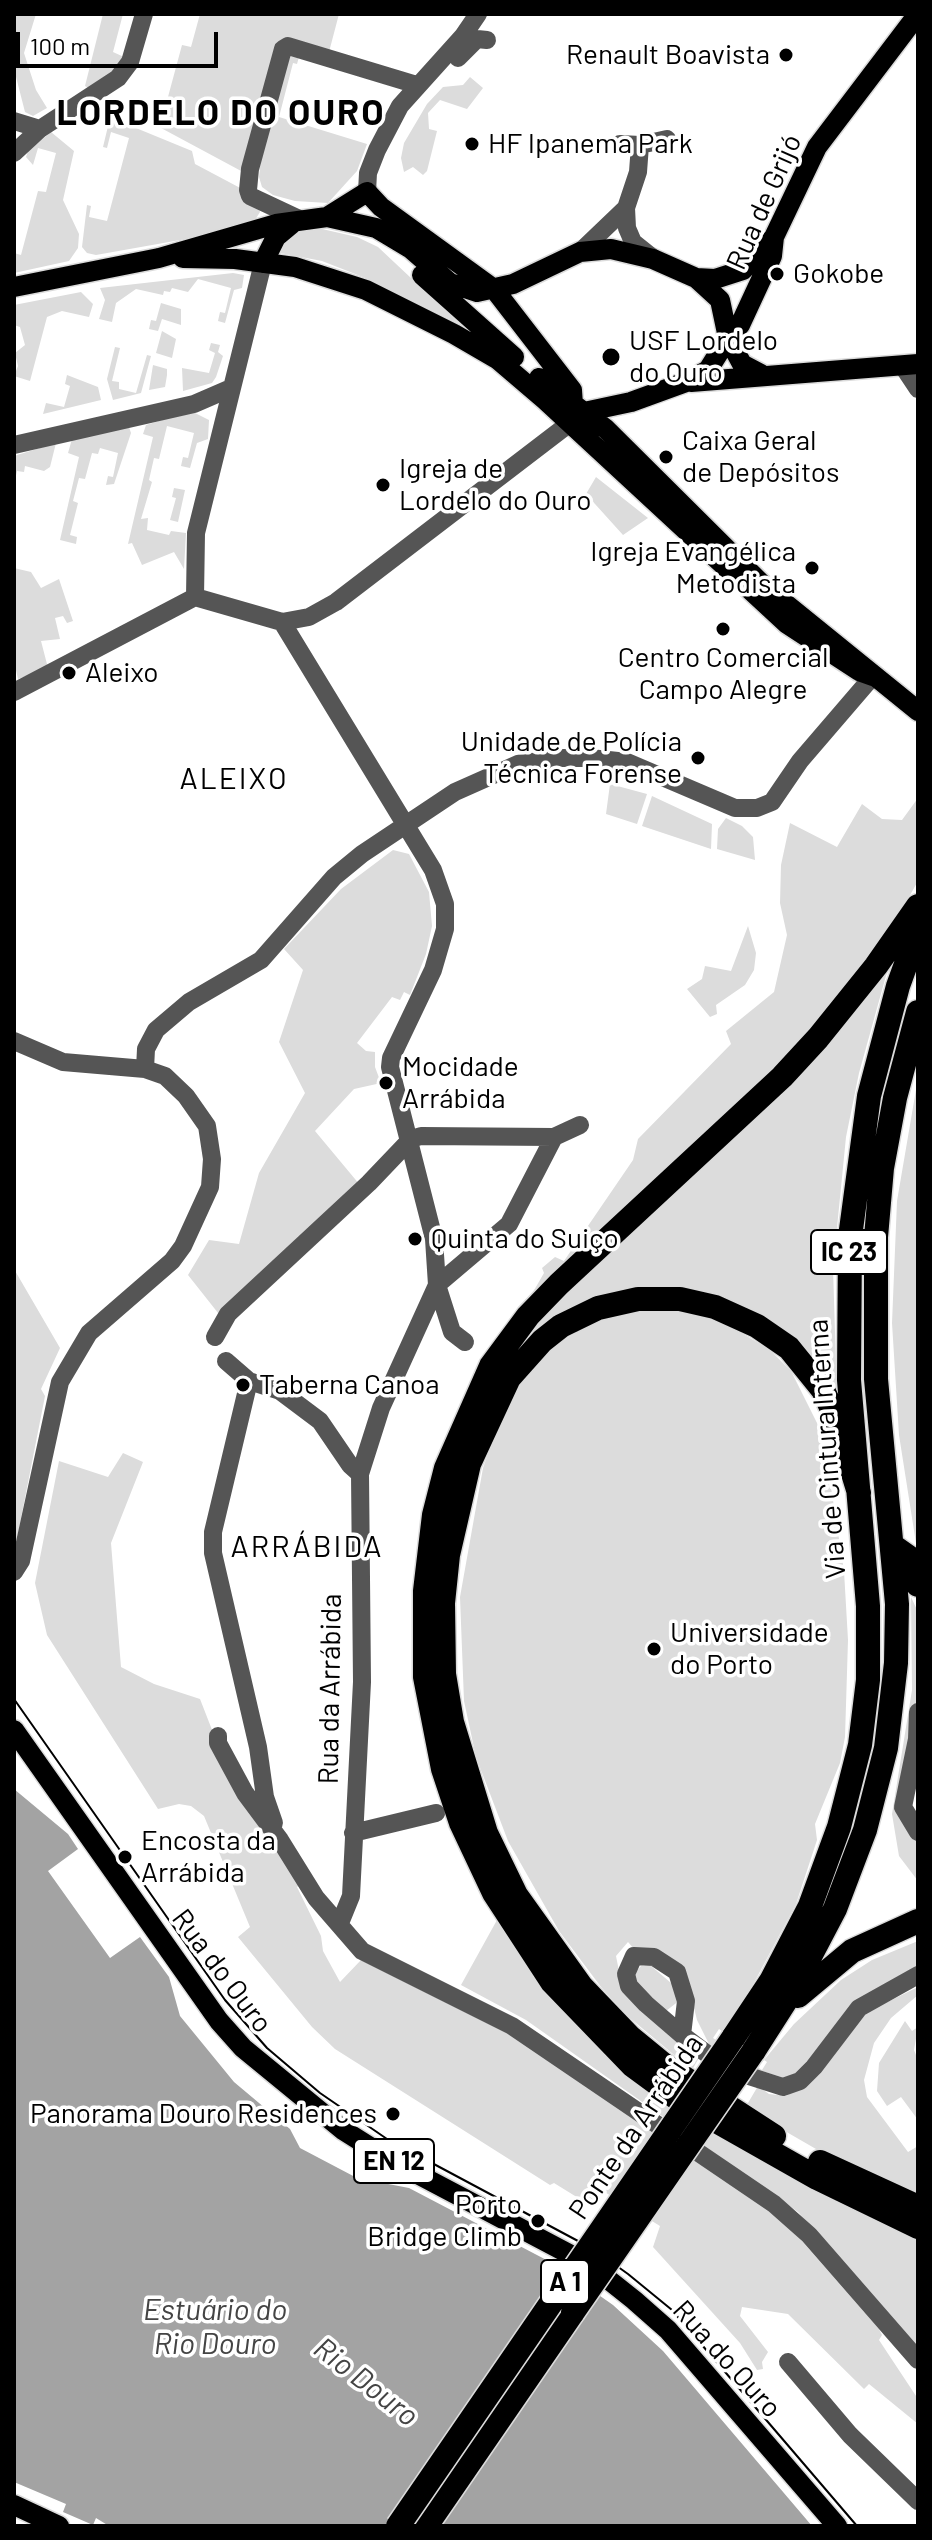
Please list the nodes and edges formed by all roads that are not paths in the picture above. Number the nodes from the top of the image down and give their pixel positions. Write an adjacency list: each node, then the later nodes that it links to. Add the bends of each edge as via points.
1 (144, 14): 9 (street, via 130,62 118,78)
2 (478, 14): 6 (street)
3 (918, 14): 4 (main road, Rua de Grijó)
4 (910, 38): 19 (main road, Rua de Grijó, via 817,147)
5 (487, 40): 6 (street, via 477,39 454,63)
6 (437, 64): 7 (street)
7 (417, 85): 14 (street, via 400,106 368,173); 17 (street, via 288,46 283,49 248,190 250,196)
8 (14, 121): 9 (street)
9 (40, 129): 13 (street)
10 (667, 139): 12 (street)
11 (620, 144): 12 (street)
12 (640, 145): 15 (street)
13 (14, 153)
14 (374, 199): 16 (main road); 18 (main road); 26 (main road)
15 (626, 208): 20 (street); 22 (street, via 633,242)
16 (327, 217): 17 (main road); 18 (main road)
17 (299, 219): 21 (main road); 23 (main road, via 276,237)
18 (384, 233): 26 (main road, via 450,283 477,292); 35 (main road, via 458,311)
19 (774, 237): 24 (main road, via 743,270 715,279); 27 (main road, Rua de Grijó, via 772,256 740,325)
20 (580, 252): 22 (main road, via 611,249); 26 (main road)
21 (159, 258): 23 (main road); 25 (main road)
22 (653, 259): 24 (main road)
23 (263, 263): 31 (street); 35 (main road, via 309,271 418,313)
24 (696, 278): 27 (main road, via 720,300)
25 (14, 287)
26 (494, 289): 35 (main road, via 572,390)
27 (728, 338): 29 (main road, via 742,364); 30 (main road, Rua de Grijó, via 708,370)
28 (910, 365): 29 (main road); 32 (street)
29 (761, 374): 30 (main road)
30 (686, 382): 33 (main road)
31 (231, 388): 34 (street); 36 (street)
32 (918, 389)
33 (631, 402): 35 (main road); 37 (main road)
34 (194, 404): 36 (street); 38 (street)
35 (576, 413): 37 (main road); 40 (street, via 336,602 309,617); 41 (main road, via 755,598 820,648)
36 (221, 427): 39 (street, via 196,533)
37 (618, 440): 41 (main road, via 765,587)
38 (14, 445)
39 (195, 597): 40 (street); 42 (street)
40 (282, 622): 44 (street, Rua da Arrábida)
41 (873, 676): 43 (main road); 44 (street, via 772,802 757,808 735,808 627,762 558,758 486,776)
42 (14, 692)
43 (918, 711)
44 (405, 825): 49 (street, via 334,877 261,960 189,1002 156,1030 146,1049); 52 (street, Rua da Arrábida, via 433,870 446,916 433,970 391,1058)
45 (918, 906): 78 (highway, via 876,966 782,1077 559,1284 491,1366 446,1468 425,1591 425,1677 443,1769 494,1893 552,1982 623,2056 681,2101 817,2178)
46 (918, 931): 59 (highway, Via de Cintura Interna / IC 23, via 869,1096 852,1208 847,1334)
47 (918, 1012): 60 (highway, Via de Cintura Interna / IC 23, via 895,1098 876,1237 876,1379)
48 (14, 1041): 49 (street, via 63,1062)
49 (145, 1069): 61 (street, via 165,1076 207,1126 210,1187 172,1261 89,1333 60,1382 21,1561)
50 (580, 1125): 51 (street)
51 (554, 1137): 52 (street); 53 (street, via 509,1224)
52 (411, 1139): 53 (street, Rua da Arrábida, via 434,1239); 54 (street, via 228,1314)
53 (437, 1285): 55 (street, via 452,1332); 58 (street, Rua da Arrábida, via 381,1408)
54 (215, 1337)
55 (465, 1342)
56 (226, 1361): 57 (street)
57 (249, 1381): 58 (street, via 280,1391 320,1421); 70 (street, via 213,1532 213,1553 265,1797)
58 (360, 1474): 69 (street, Rua da Arrábida, via 362,1682)
59 (859, 1493): 76 (highway, Via de Cintura Interna / IC 23, via 868,1680 854,1773 810,1906); 77 (highway, via 823,1390 797,1357 769,1334 733,1313 680,1299 638,1299 581,1315 542,1341 509,1378 477,1443 448,1555 444,1674 461,1760 486,1833 516,1895 581,1986 630,2037 712,2096 830,2168)
60 (893, 1546): 62 (highway, via 910,1558); 74 (highway, Via de Cintura Interna / IC 23, via 896,1663 881,1774 835,1909)
61 (14, 1572)
62 (918, 1585)
63 (918, 1712): 66 (street)
64 (14, 1730): 86 (main road, Rua do Ouro / EN 12, via 243,2048 343,2130 590,2265 634,2300 668,2330)
65 (218, 1736): 70 (street, via 245,1793)
66 (917, 1740): 68 (street, via 903,1798 906,1816)
67 (436, 1813): 69 (street)
68 (918, 1832)
69 (353, 1833): 72 (street, Rua da Arrábida, via 351,1896)
70 (280, 1840): 72 (street, via 316,1898)
71 (918, 1921): 74 (highway, via 852,1951 809,1984)
72 (340, 1923): 79 (street, via 362,1951 512,2026 774,2204 809,2235)
73 (918, 1975): 75 (street, via 859,2008 814,2067 792,2086 773,2086 727,2069)
74 (772, 2024): 76 (highway, Via de Cintura Interna / IC 23)
75 (682, 2035)
76 (743, 2045): 84 (highway, Ponte da Arrábida / A 1, bridge); 85 (highway, Ponte da Arrábida / A 1, bridge)
77 (918, 2207)
78 (918, 2227)
79 (918, 2360)
80 (788, 2362): 81 (street, via 850,2435)
81 (918, 2501)
82 (14, 2505): 83 (main road)
83 (59, 2526)
84 (398, 2526)
85 (426, 2526)
86 (837, 2526)

